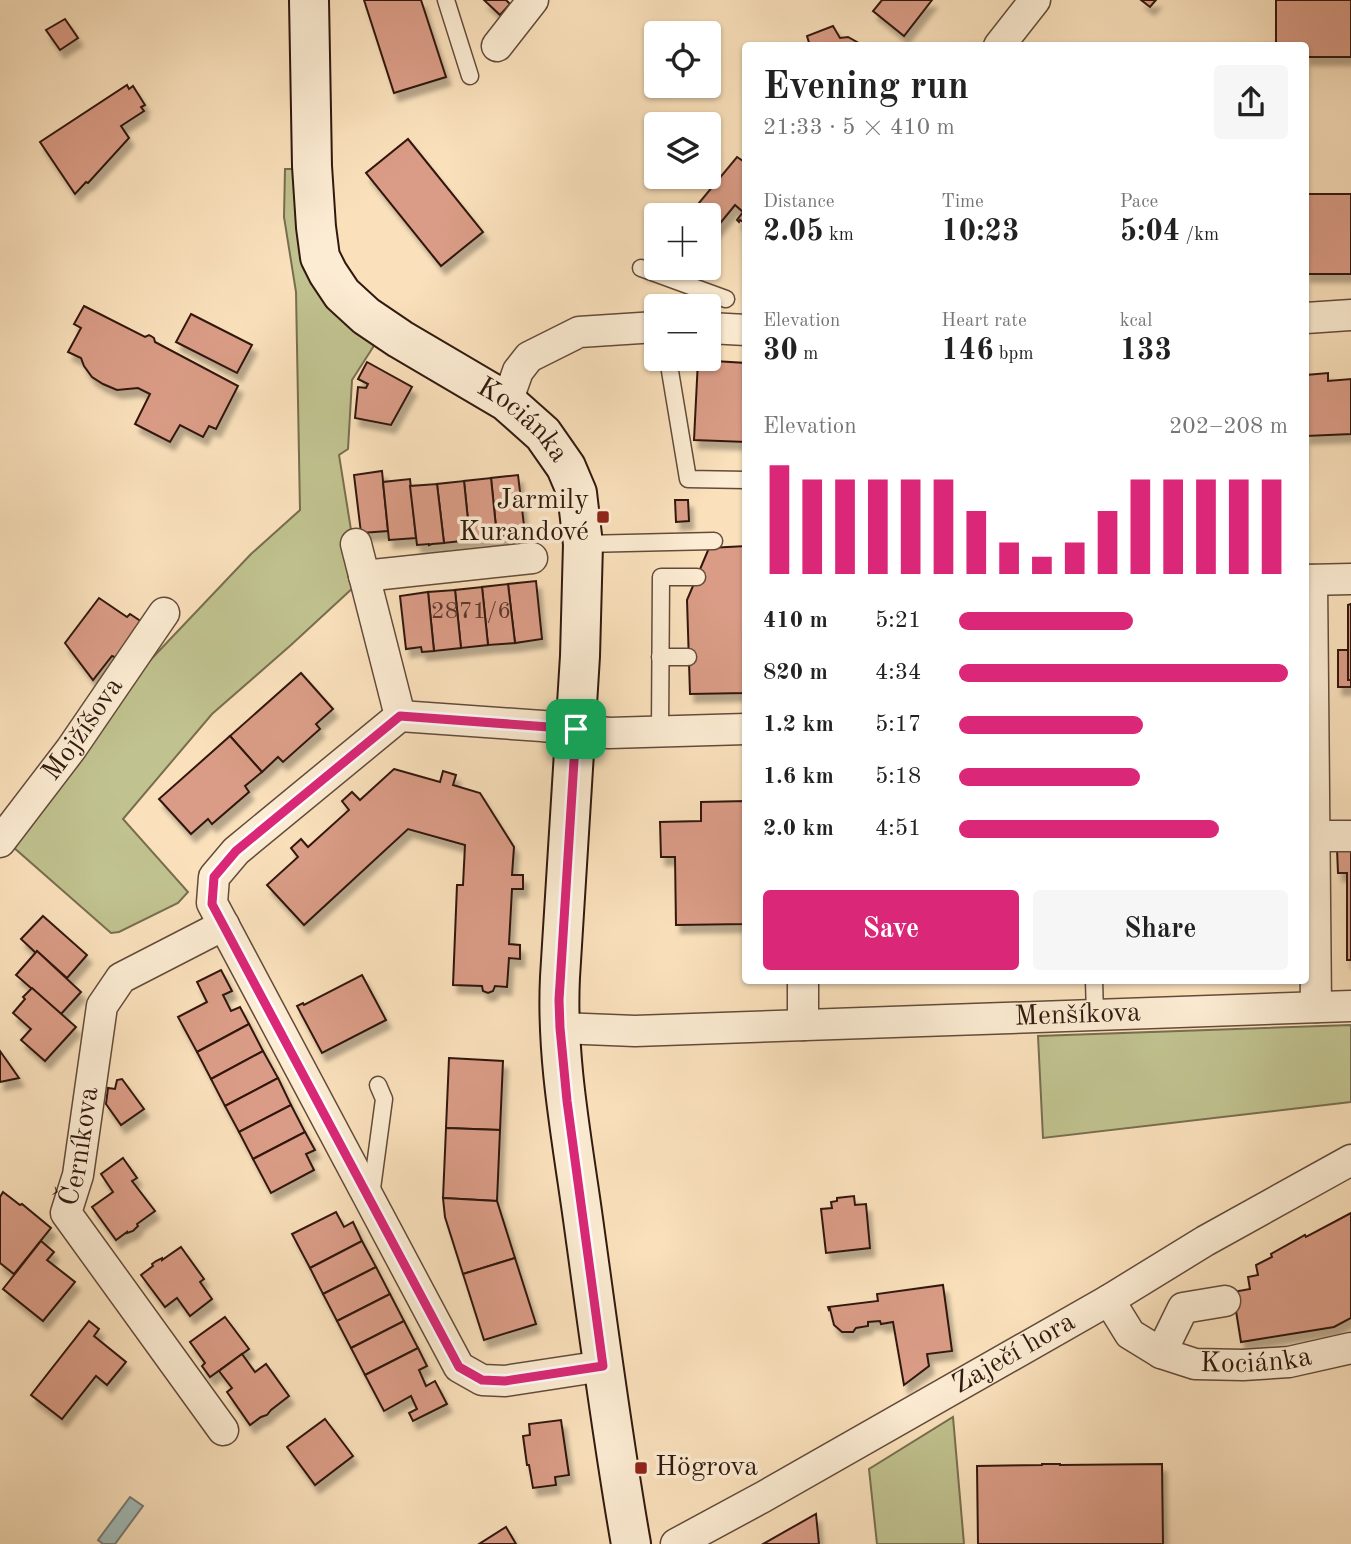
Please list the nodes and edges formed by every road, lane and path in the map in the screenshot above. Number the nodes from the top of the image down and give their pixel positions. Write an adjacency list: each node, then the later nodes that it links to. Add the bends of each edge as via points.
1 (309, 0): 16 (street, Kociánka, via 312,166 320,257 342,294 366,316)
2 (446, 0): 7 (lane)
3 (533, 0): 6 (street)
4 (1035, 0): 5 (street)
5 (1002, 42)
6 (497, 46)
7 (470, 76)
8 (641, 268): 9 (lane)
9 (726, 299)
10 (1351, 315): 11 (street)
11 (1309, 318)
12 (644, 328): 16 (street, via 579,332 529,357 518,371)
13 (721, 329): 14 (street)
14 (742, 330)
15 (670, 371): 17 (lane, via 688,479)
16 (507, 402): 20 (street, Kociánka, via 543,434 566,467 577,493)
17 (742, 480)
18 (714, 541): 20 (lane)
19 (356, 544): 22 (street)
20 (583, 544): 30 (street, Kociánka)
21 (532, 558): 22 (street)
22 (364, 576): 29 (street)
23 (697, 577): 27 (lane, via 661,577)
24 (1351, 579): 25 (street)
25 (1309, 580): 34 (street)
26 (164, 613): 35 (street, Mojžíšova, via 71,749)
27 (660, 657): 28 (lane); 32 (lane)
28 (688, 657)
29 (400, 716): 30 (street); 36 (street, via 229,859 214,877 212,904)
30 (576, 729): 32 (street); 43 (street, Kociánka)
31 (742, 729): 32 (street)
32 (660, 732)
33 (1351, 835): 34 (street)
34 (1310, 836): 40 (street)
35 (0, 842)
36 (224, 925): 46 (street); 52 (street, Černíkova, via 121,978 102,1006 78,1175 66,1213)
37 (803, 984): 42 (street)
38 (1094, 984): 41 (lane)
39 (1351, 1006): 40 (street, Menšíkova)
40 (1316, 1007): 41 (street, Menšíkova)
41 (1095, 1015): 42 (street, Menšíkova)
42 (803, 1025): 43 (street, Menšíkova, via 635,1031)
43 (560, 1028): 51 (street, Kociánka)
44 (378, 1085): 46 (lane, via 384,1099)
45 (1351, 1160): 47 (street, Zaječí hora)
46 (371, 1200): 51 (street, via 459,1367 482,1380 505,1381)
47 (1109, 1300): 50 (street, Kociánka, via 1130,1334); 54 (street, Zaječí hora)
48 (1225, 1301): 50 (street, Kociánka, via 1183,1308)
49 (1351, 1348): 50 (street, Kociánka, via 1289,1362 1243,1365 1195,1364)
50 (1161, 1353)
51 (603, 1366): 53 (street, Kociánka)
52 (223, 1430)
53 (631, 1544)
54 (676, 1544)

